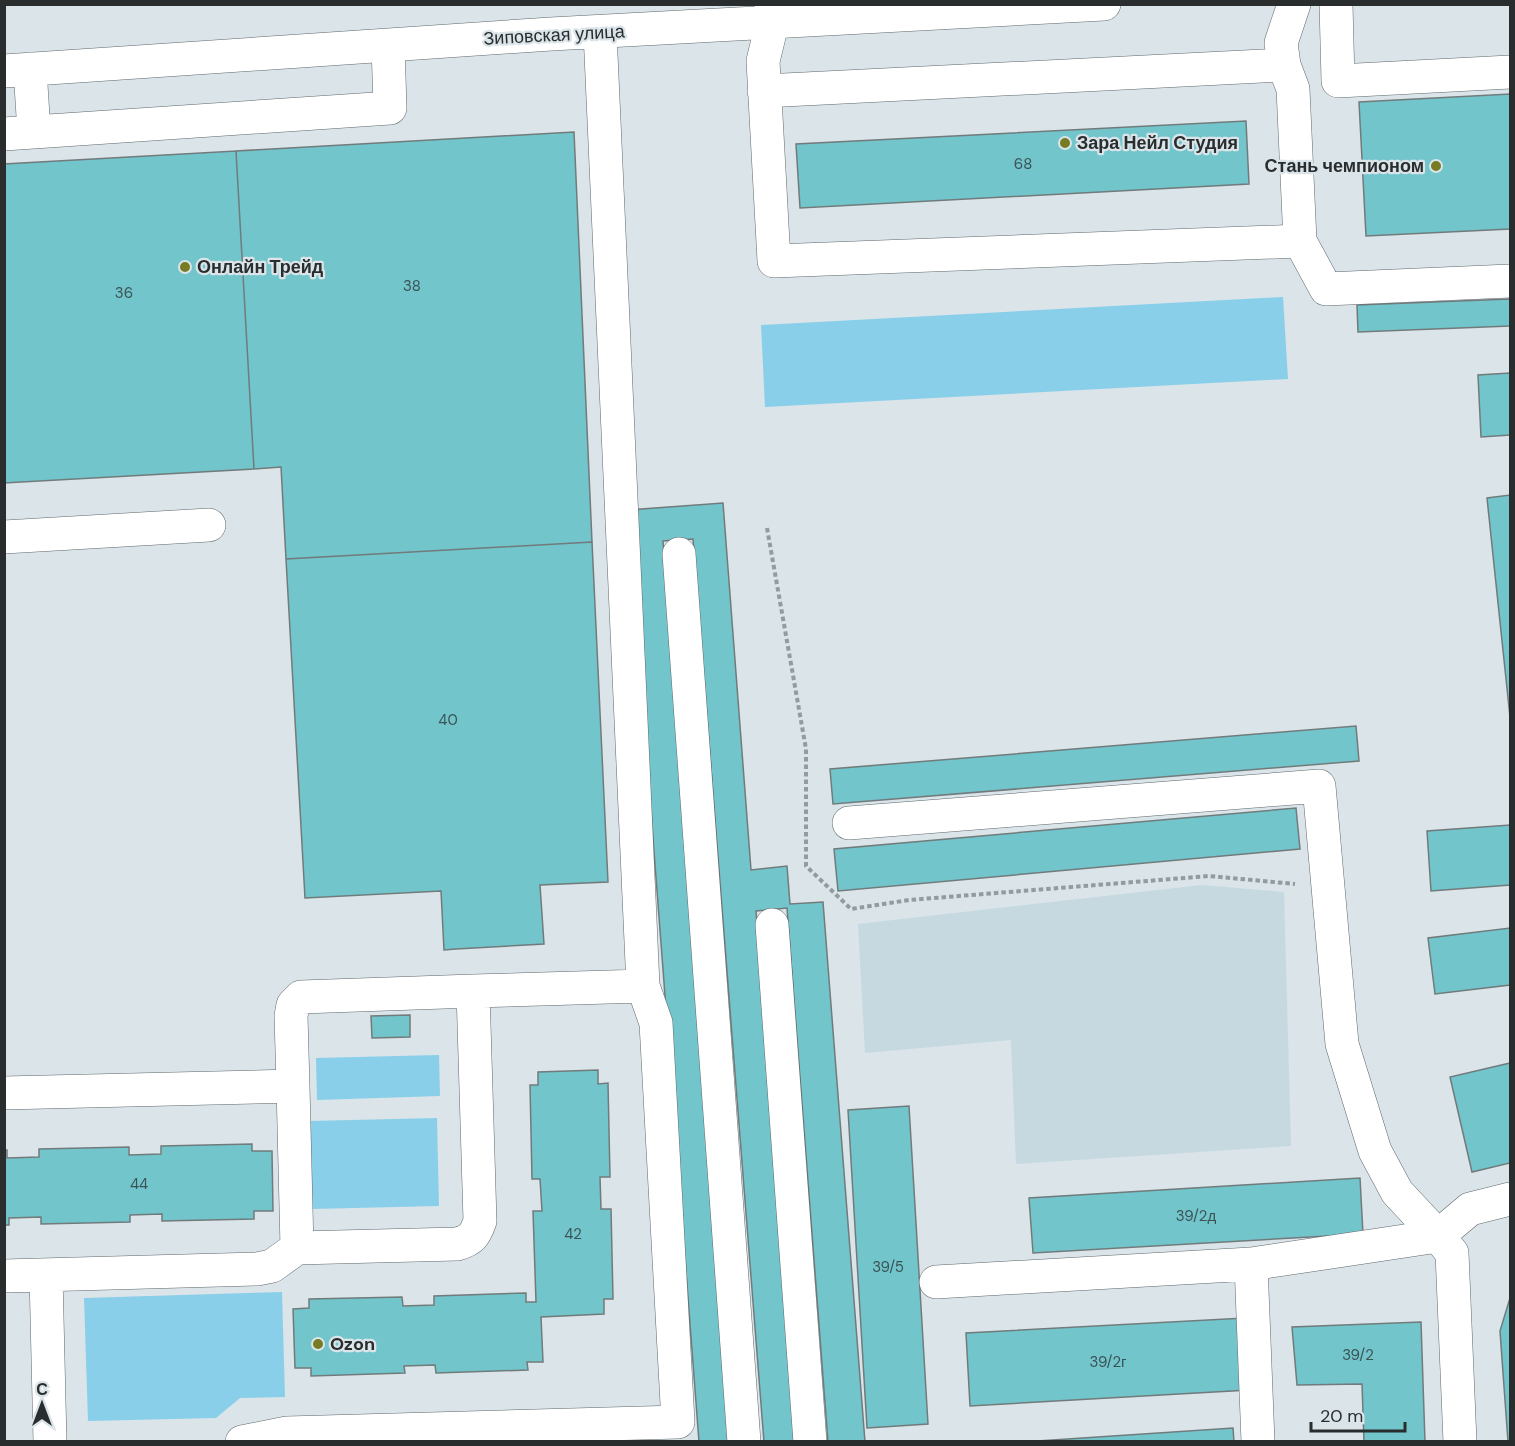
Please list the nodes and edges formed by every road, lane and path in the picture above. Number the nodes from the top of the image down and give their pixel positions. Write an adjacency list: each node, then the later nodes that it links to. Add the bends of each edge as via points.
1 (1104, 4): 4 (street, Зиповская улица)
2 (1294, 4): 7 (street, via 1281,43)
3 (1336, 4): 9 (street, via 1338,81)
4 (772, 14): 5 (street, Зиповская улица); 10 (street, via 763,61)
5 (615, 23): 6 (street, Зиповская улица); 19 (street)
6 (388, 45): 8 (street, Зиповская улица); 11 (street, via 390,108)
7 (1284, 65): 10 (street); 12 (street, via 1293,89)
8 (17, 70): 11 (street)
9 (1510, 72)
10 (764, 91): 12 (street, via 774,261)
11 (19, 133)
12 (1300, 241): 13 (street, via 1326,289)
13 (1510, 281)
14 (209, 525): 15 (street)
15 (4, 537)
16 (679, 554): 32 (street)
17 (849, 823): 24 (street, via 1319,786 1342,1044 1375,1152 1396,1192)
18 (772, 925): 33 (street)
19 (643, 986): 20 (street); 31 (street, via 656,1023 678,1422 287,1433)
20 (473, 991): 21 (street, via 301,997 293,1005 291,1016); 25 (street, via 480,1221 476,1234 457,1244)
21 (293, 1086): 22 (street); 25 (street)
22 (4, 1093)
23 (1510, 1199): 24 (street, via 1470,1209)
24 (1438, 1236): 26 (street); 35 (street, via 1452,1253)
25 (297, 1248): 27 (street, via 272,1266 257,1269)
26 (1251, 1264): 29 (street); 34 (street)
27 (46, 1275): 28 (street); 30 (street)
28 (4, 1276)
29 (936, 1282)
30 (50, 1442)
31 (242, 1442)
32 (744, 1442)
33 (810, 1442)
34 (1258, 1442)
35 (1460, 1442)

